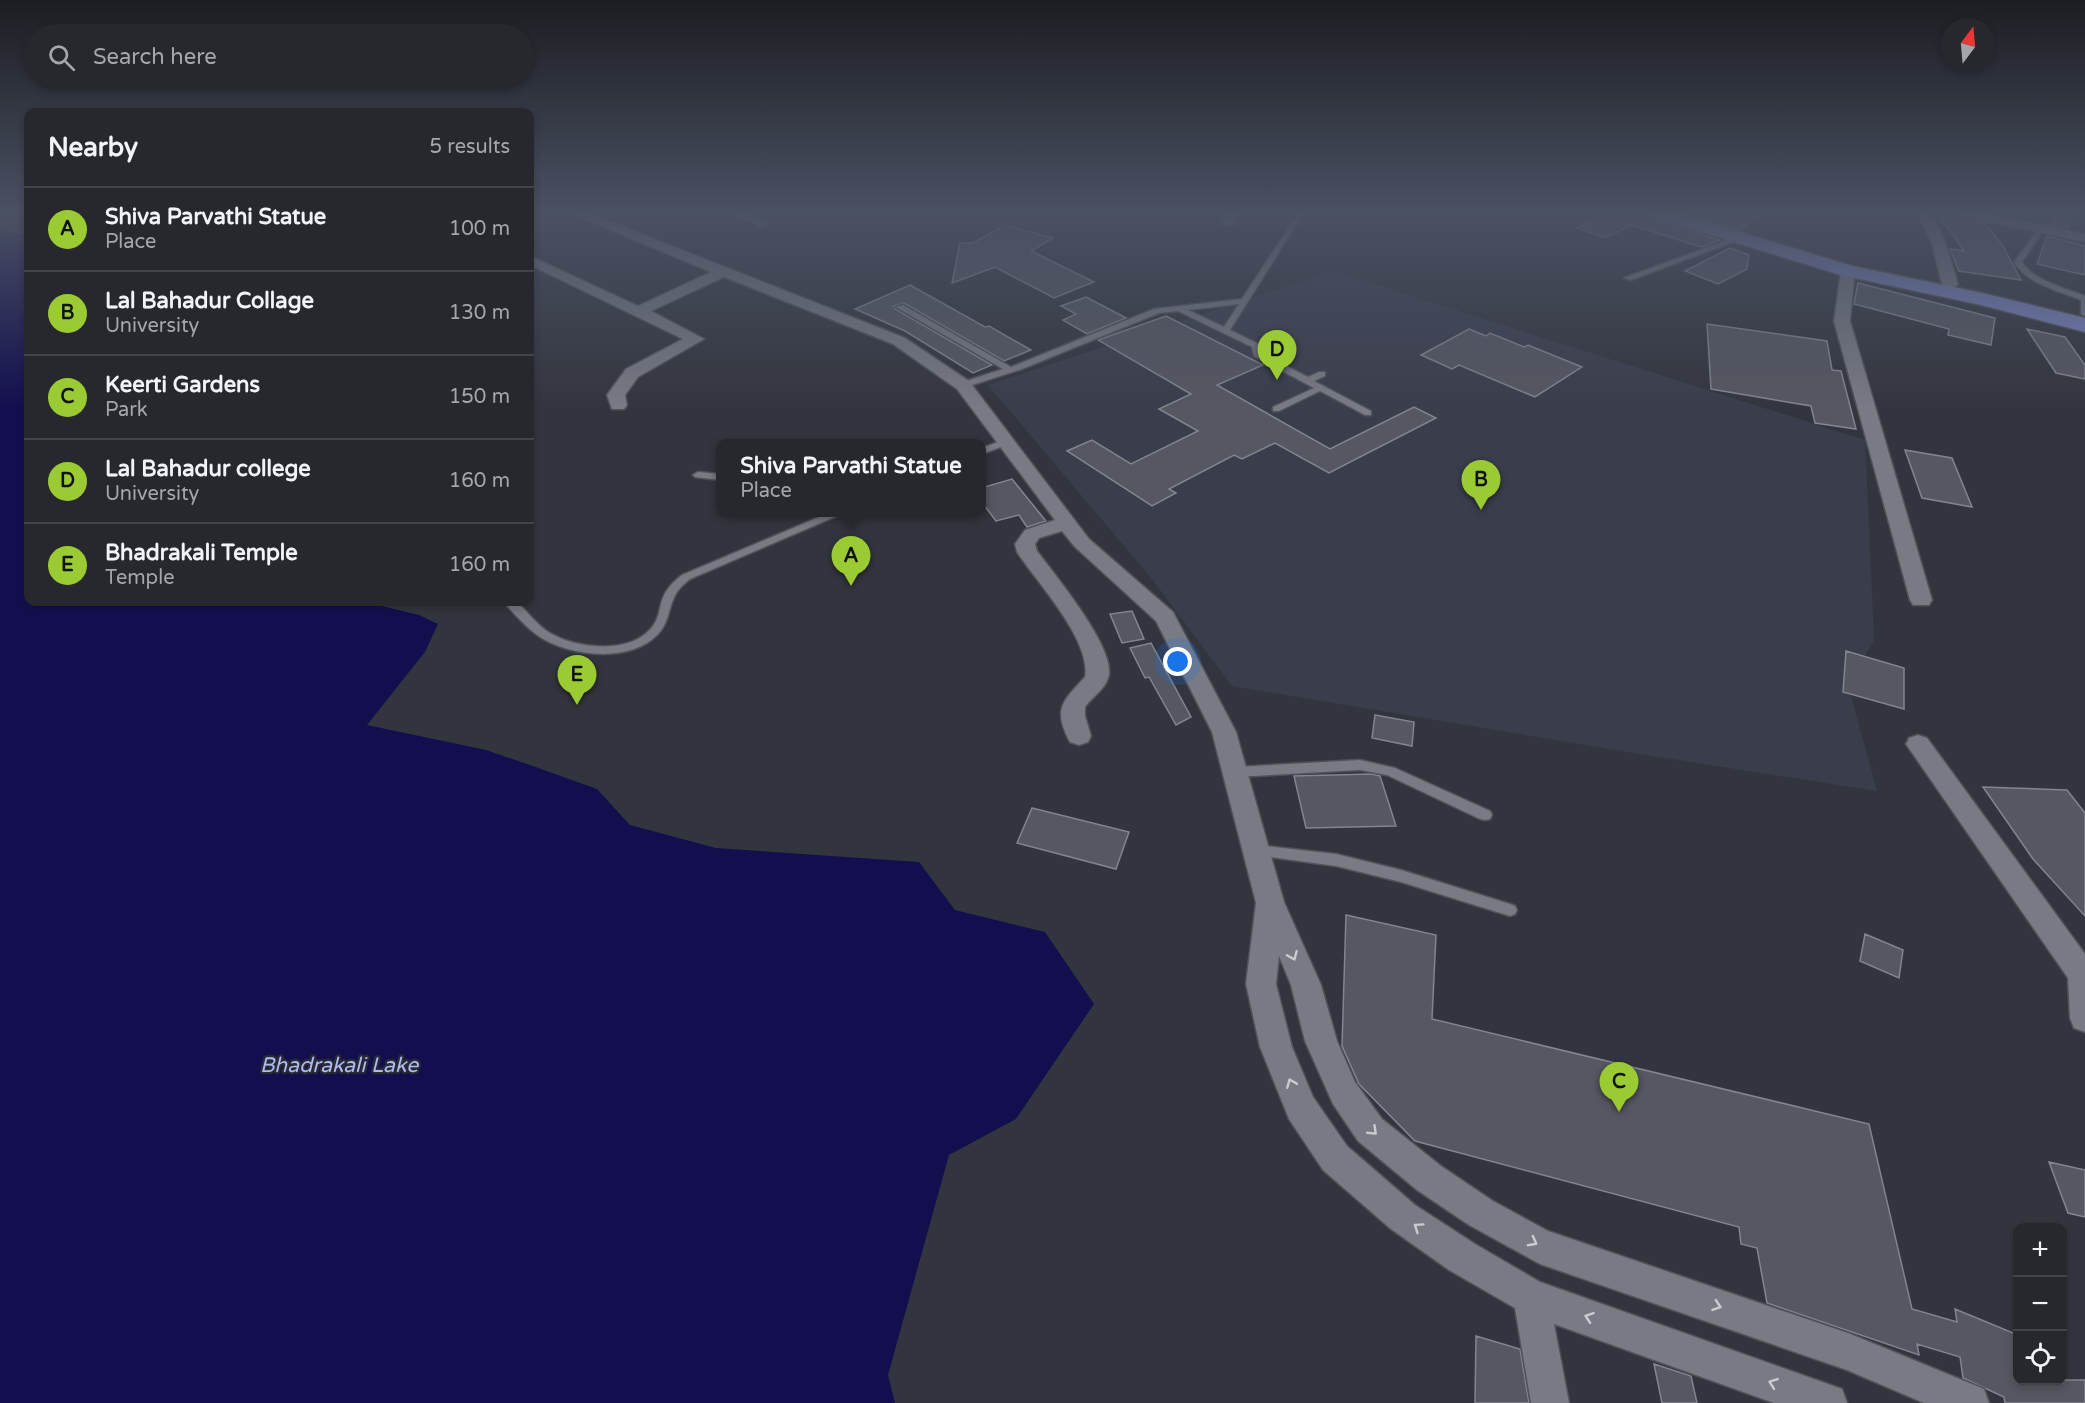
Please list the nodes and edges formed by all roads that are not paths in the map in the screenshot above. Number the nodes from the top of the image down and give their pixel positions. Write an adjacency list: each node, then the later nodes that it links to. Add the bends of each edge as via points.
1 (567, 277): 14 (street)
2 (711, 277): 14 (street)
3 (737, 277): 21 (street, via 899,341)
4 (1260, 277): 11 (lane)
5 (1847, 277): 32 (street, via 1842,321)
6 (1879, 277): 16 (highway)
7 (1922, 277): 10 (highway)
8 (1948, 277): 10 (street)
9 (2035, 277): 15 (lane, via 2085,299)
10 (1950, 284): 15 (highway)
11 (1245, 301): 13 (lane); 17 (lane)
12 (900, 307): 18 (lane)
13 (1179, 309): 17 (lane); 18 (lane, via 1157,311)
14 (639, 311): 23 (street, via 696,339 632,373 616,395)
15 (2085, 314)
16 (2085, 325)
17 (1226, 331): 20 (lane, via 1256,346 1257,354)
18 (1010, 370): 21 (lane)
19 (1323, 374): 20 (lane)
20 (1307, 381): 22 (lane)
21 (963, 385): 26 (street)
22 (1320, 388): 24 (lane); 25 (lane)
23 (618, 405)
24 (1276, 409)
25 (1368, 413)
26 (1006, 442): 27 (lane); 31 (street)
27 (986, 449)
28 (698, 475): 29 (lane)
29 (716, 477)
30 (831, 517): 33 (lane, via 686,577 667,595 654,633 618,650 567,644 545,635)
31 (1067, 523): 34 (street, via 1032,534 1025,544 1088,640 1095,658 1095,681 1073,706); 36 (street, via 1082,543 1165,617 1224,732)
32 (1921, 600)
33 (513, 606)
34 (1079, 736)
35 (1918, 744): 41 (street, via 2083,975)
36 (1234, 772): 37 (lane, via 1360,765 1390,771); 38 (street)
37 (1485, 815)
38 (1256, 850): 39 (street); 40 (lane, via 1336,860)
39 (1270, 902): 42 (street, one-way to 39, via 1462,1257 1403,1216 1335,1158 1301,1108 1276,1047 1261,984); 45 (street, one-way to 45, via 1306,985 1321,1041 1344,1093 1370,1130 1429,1178 1540,1246 1848,1352)
40 (1510, 910)
41 (2085, 1016)
42 (1531, 1297): 43 (street); 44 (street, one-way to 42)
43 (1550, 1403)
44 (1827, 1403)
45 (1970, 1403)

